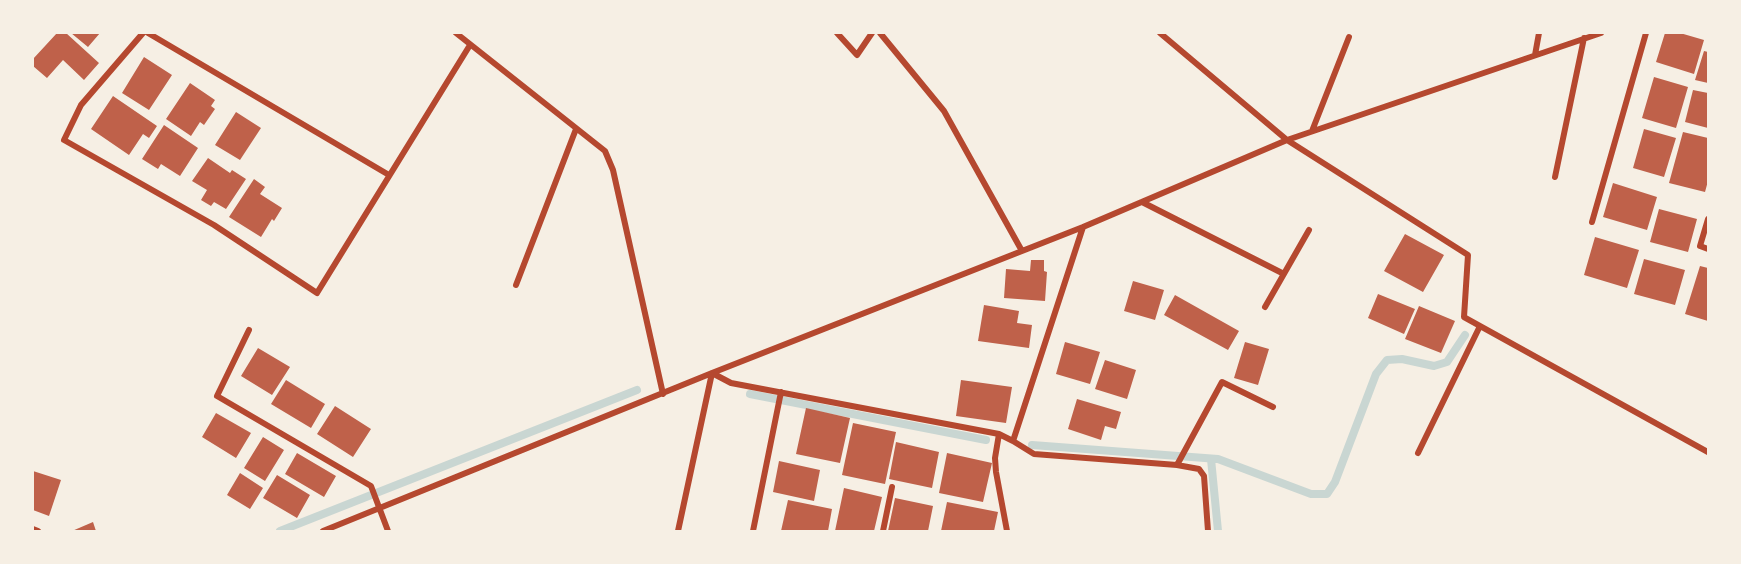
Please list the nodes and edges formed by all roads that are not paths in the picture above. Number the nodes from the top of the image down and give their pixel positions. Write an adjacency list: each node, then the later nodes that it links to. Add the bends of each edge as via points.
1 (143, 33): 18 (street, via 81,105 64,140 214,225 317,293)
2 (148, 33): 18 (street)
3 (456, 33): 13 (street)
4 (837, 33): 5 (street, via 857,55)
5 (872, 33)
6 (880, 33): 26 (street, via 944,111)
7 (1160, 33): 17 (street)
8 (1539, 33): 14 (street)
9 (1601, 33): 12 (street)
10 (1646, 33): 22 (street)
11 (1349, 37): 16 (street)
12 (1584, 38): 14 (street); 19 (street)
13 (470, 45): 15 (street); 18 (street)
14 (1535, 55): 16 (street)
15 (576, 129): 28 (street); 33 (street, via 605,151 613,170)
16 (1312, 131): 17 (street)
17 (1287, 140): 20 (street); 30 (street, via 1468,255 1464,317)
18 (389, 176)
19 (1555, 177)
20 (1142, 202): 23 (street); 27 (street)
21 (1708, 219): 25 (street, via 1700,246)
22 (1592, 222)
23 (1083, 227): 26 (street); 37 (street)
24 (1309, 230): 27 (street)
25 (1708, 249)
26 (1022, 251): 32 (street)
27 (1284, 274): 29 (street)
28 (516, 285)
29 (1265, 307)
30 (1480, 326): 38 (street); 39 (street)
31 (249, 330): 42 (street, via 217,396 371,486)
32 (712, 373): 33 (street); 34 (street, via 731,383); 47 (street)
33 (663, 394): 42 (street)
34 (780, 395): 36 (street); 48 (street)
35 (1273, 406): 40 (street, via 1222,382)
36 (999, 434): 37 (street); 50 (street, via 996,472)
37 (1013, 441): 40 (street, via 1034,454)
38 (1708, 452)
39 (1418, 453)
40 (1178, 463): 51 (street, via 1199,469 1204,476)
41 (892, 487): 49 (street)
42 (379, 509): 45 (street); 46 (street)
43 (33, 529): 44 (street)
44 (38, 531)
45 (323, 531)
46 (388, 531)
47 (678, 531)
48 (753, 531)
49 (883, 531)
50 (1007, 531)
51 (1208, 531)

